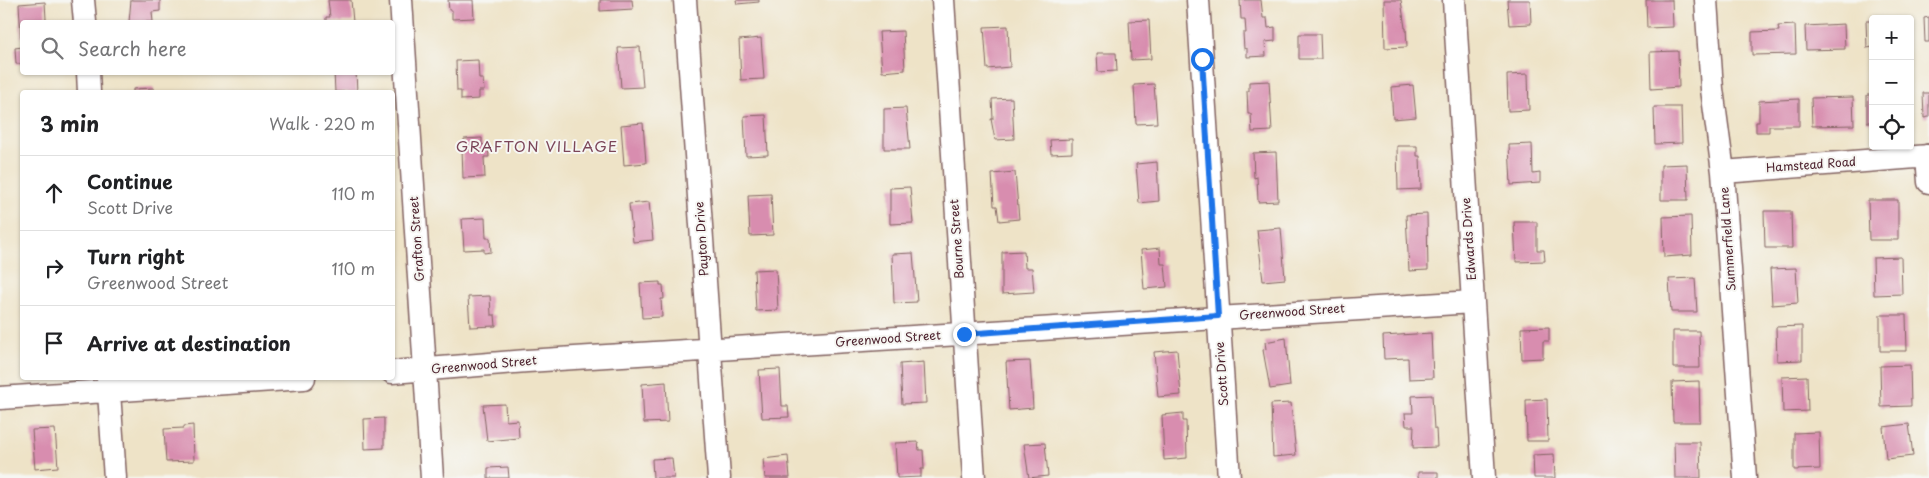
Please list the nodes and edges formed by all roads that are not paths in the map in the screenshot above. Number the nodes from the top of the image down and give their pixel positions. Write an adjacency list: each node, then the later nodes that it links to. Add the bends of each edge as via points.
1 (83, 0): 8 (street)
2 (401, 0): 18 (street, Grafton Street)
3 (685, 0): 17 (street, Payton Drive)
4 (943, 0): 16 (street, Bourne Street)
5 (1198, 0): 15 (street, Scott Drive)
6 (1454, 0): 14 (street, Edwards Drive)
7 (1706, 0): 12 (street, Summerfield Lane, via 1712,89)
8 (85, 20)
9 (88, 75): 10 (street)
10 (90, 90)
11 (1928, 156): 12 (street, Hamstead Road); 13 (street)
12 (1723, 172): 29 (street, Summerfield Lane)
13 (1929, 182)
14 (1473, 302): 15 (street, Greenwood Street); 28 (street, Edwards Drive)
15 (1218, 316): 16 (street, Greenwood Street); 27 (street, Scott Drive)
16 (964, 334): 17 (street, Greenwood Street); 26 (street, Bourne Street)
17 (710, 350): 18 (street, Greenwood Street); 25 (street, Payton Drive)
18 (425, 369): 19 (street, Greenwood Street); 24 (street, Grafton Street)
19 (395, 372)
20 (239, 380): 21 (street)
21 (109, 384): 22 (street); 23 (street)
22 (0, 398)
23 (115, 478)
24 (432, 478)
25 (718, 478)
26 (974, 478)
27 (1229, 478)
28 (1484, 478)
29 (1745, 478)

